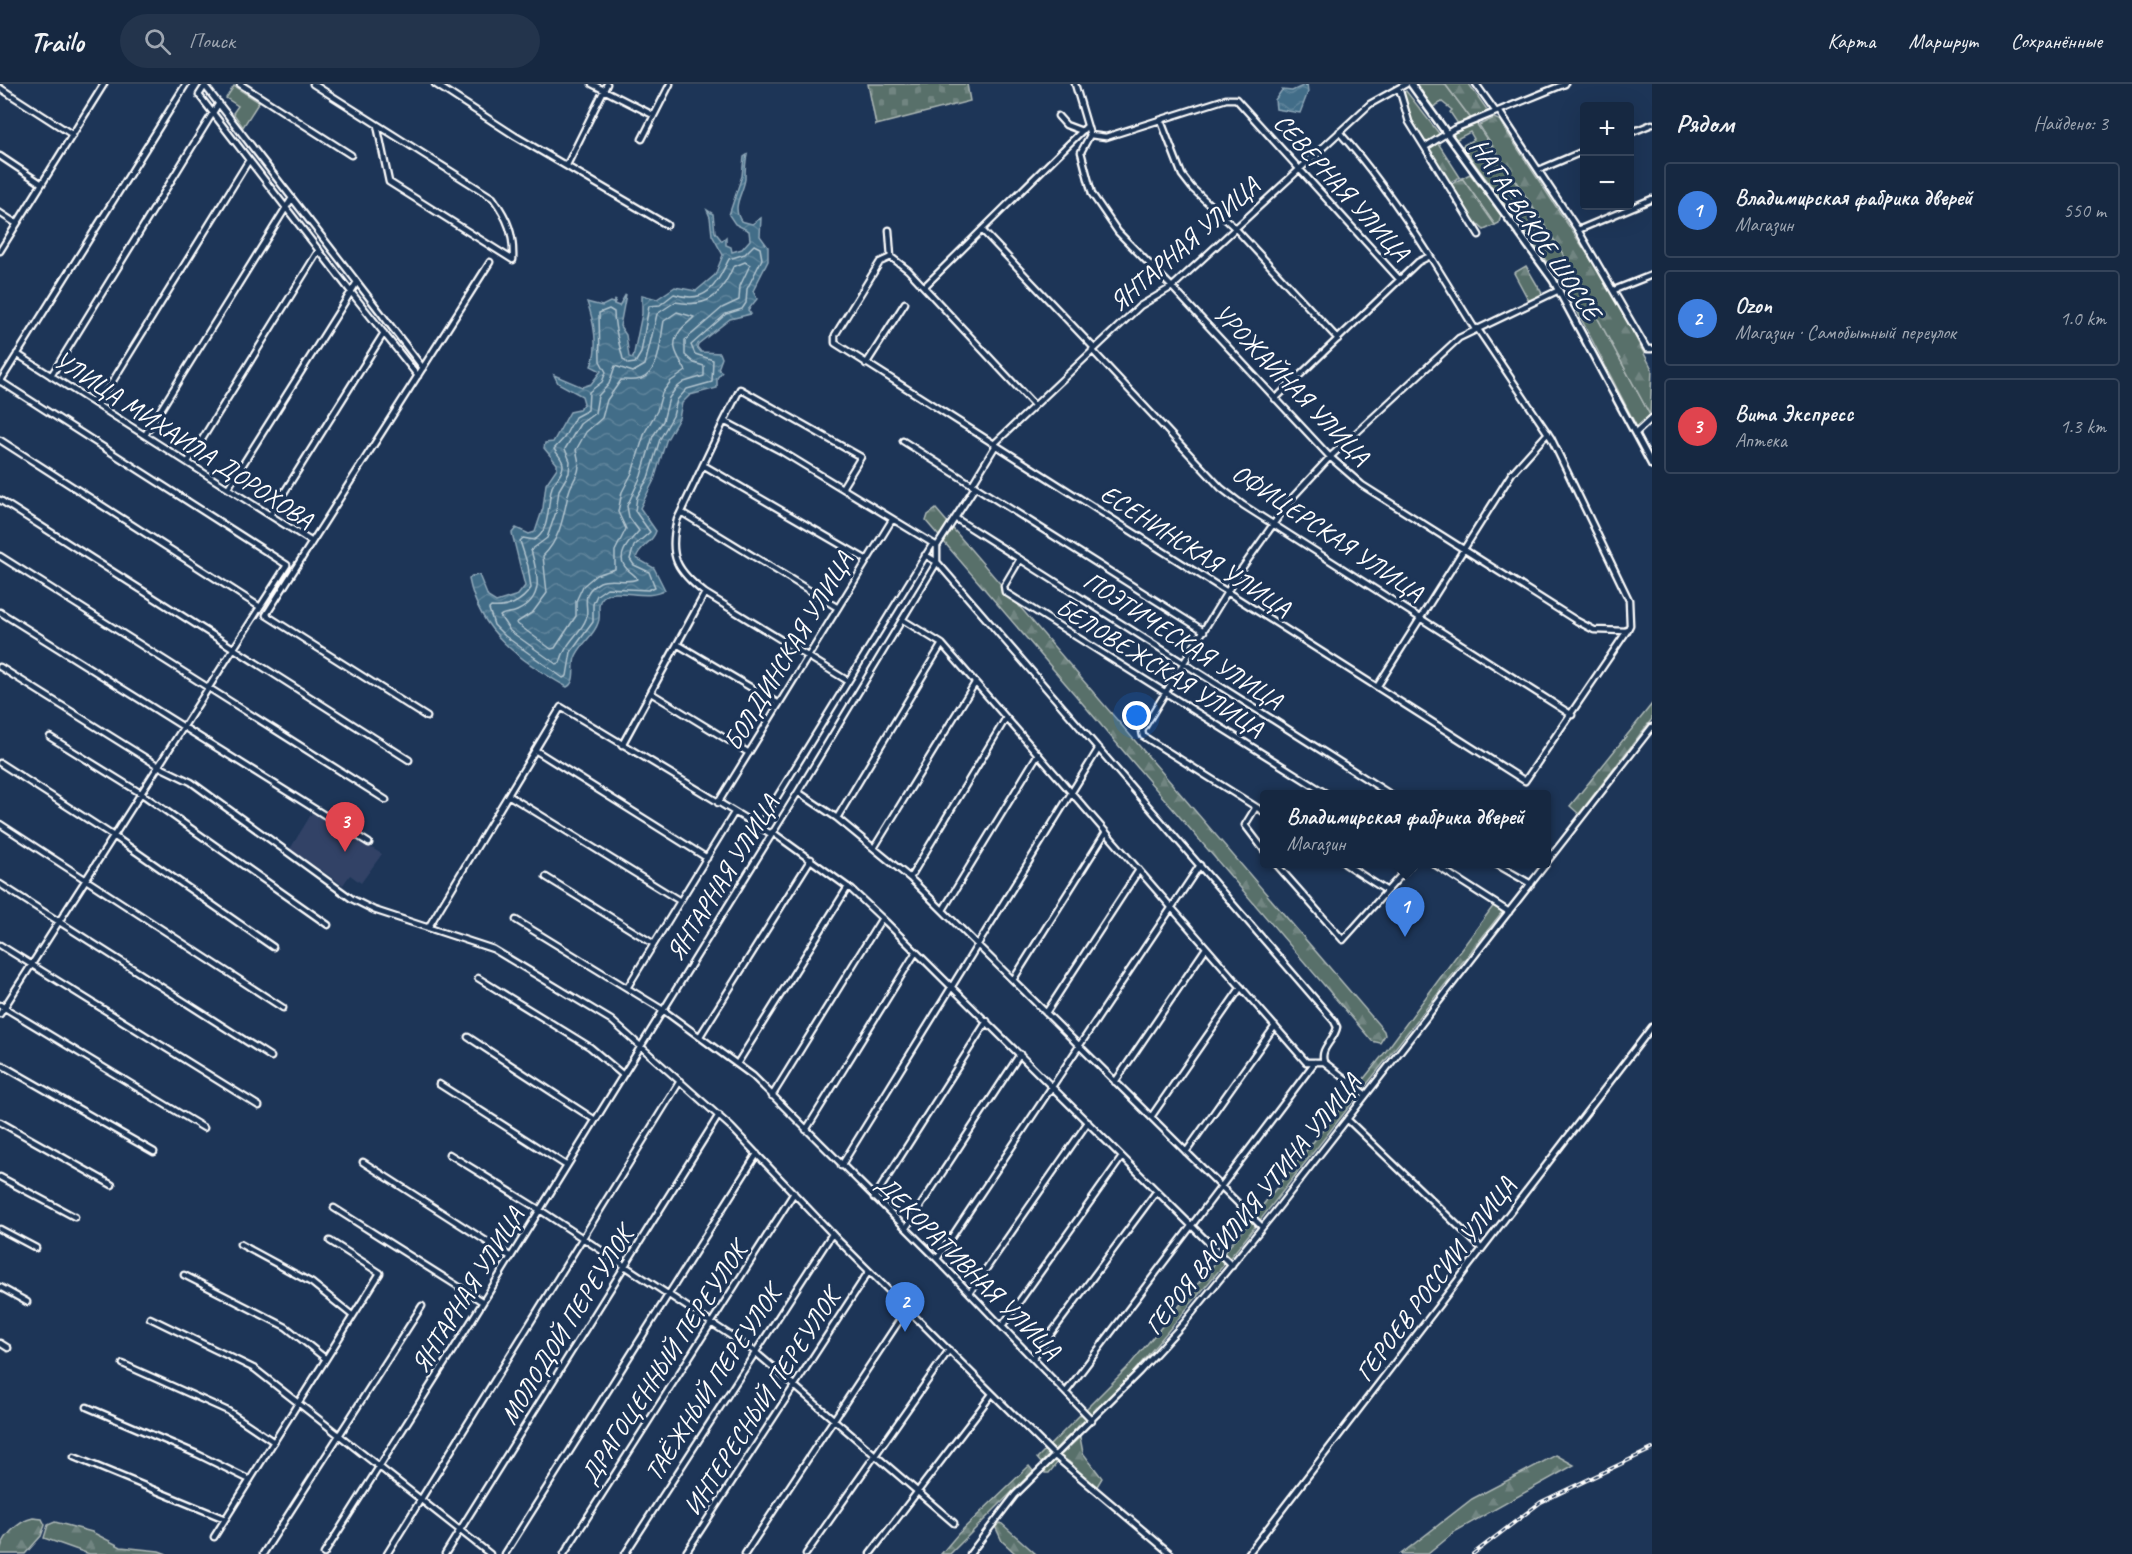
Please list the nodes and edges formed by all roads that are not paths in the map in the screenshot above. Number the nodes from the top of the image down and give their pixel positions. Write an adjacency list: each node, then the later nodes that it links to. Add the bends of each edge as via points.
1 (186, 84): 73 (street, УЛИЦА МИХАИЛА ДОРОХОВА)
2 (240, 84): 36 (street)
3 (312, 84): 25 (street)
4 (435, 84): 39 (street)
5 (592, 84): 17 (street)
6 (608, 84): 17 (street)
7 (670, 84): 21 (street)
8 (1075, 84): 26 (street)
9 (1406, 84): 16 (street, ЯНТАРНАЯ УЛИЦА)
10 (1411, 84): 30 (street, НАГАЕВСКОЕ ШОССЕ)
11 (1476, 84): 19 (street)
12 (1565, 84): 19 (street)
13 (103, 85): 31 (street)
14 (205, 85): 18 (street); 20 (street, via 199,95)
15 (0, 88): 31 (street)
16 (1399, 88): 29 (street, ЯНТАРНАЯ УЛИЦА, via 1370,104); 34 (street, via 1406,114)
17 (604, 92): 21 (street); 39 (street)
18 (219, 103): 20 (street); 43 (street)
19 (1497, 112): 30 (street); 41 (street)
20 (213, 113): 38 (street); 76 (street)
21 (653, 115): 33 (street)
22 (1058, 116): 27 (street, via 1066,125)
23 (1161, 121): 32 (street, СЕВЕРНАЯ УЛИЦА, via 1106,137); 40 (street, СЕВЕРНАЯ УЛИЦА, via 1236,99); 49 (street, via 1182,175)
24 (1652, 124): 28 (street)
25 (376, 125): 25 (street, via 493,198 508,218 514,240 513,260 389,182)
26 (1087, 126): 27 (street); 32 (street)
27 (1082, 131): 51 (street)
28 (1634, 131)
29 (1339, 132): 40 (street, ЯНТАРНАЯ УЛИЦА); 56 (street, via 1368,164)
30 (1448, 134): 34 (street); 64 (street, НАГАЕВСКОЕ ШОССЕ)
31 (73, 135): 42 (street)
32 (1090, 135): 62 (street, УРОЖАЙНАЯ УЛИЦА, via 1081,152 1092,194 1118,232)
33 (642, 139)
34 (1425, 147): 53 (street)
35 (1580, 153): 41 (street)
36 (351, 155)
37 (0, 156): 42 (street)
38 (249, 159): 45 (street); 80 (street)
39 (567, 165): 48 (street)
40 (1298, 169): 49 (street, ЯНТАРНАЯ УЛИЦА); 60 (street, СЕВЕРНАЯ УЛИЦА)
41 (1539, 170): 52 (street)
42 (42, 184): 47 (street)
43 (292, 198): 45 (street); 61 (street)
44 (1652, 199): 52 (street)
45 (286, 208): 54 (street); 86 (street)
46 (0, 213): 47 (street)
47 (17, 224): 55 (street)
48 (667, 225)
49 (1235, 228): 62 (street, ЯНТАРНАЯ УЛИЦА); 70 (street)
50 (889, 230): 57 (street)
51 (982, 230): 63 (street); 71 (street, ОФИЦЕРСКАЯ УЛИЦА)
52 (1578, 230): 65 (street)
53 (1479, 235)
54 (319, 250): 66 (street); 91 (street)
55 (0, 251)
56 (1430, 256): 60 (street); 68 (street)
57 (891, 257): 63 (street); 74 (street, ЕСЕНИНСКАЯ УЛИЦА, via 880,262 833,340)
58 (490, 262): 75 (street)
59 (1652, 275): 65 (street)
60 (1400, 280): 70 (street)
61 (357, 282): 66 (street); 75 (street)
62 (1172, 286): 71 (street, ЯНТАРНАЯ УЛИЦА, via 1140,306); 79 (street, УРОЖАЙНАЯ УЛИЦА)
63 (924, 287): 81 (street)
64 (1559, 290): 68 (street); 85 (street, НАГАЕВСКОЕ ШОССЕ)
65 (1614, 290): 72 (street, via 1647,349)
66 (351, 292): 69 (street); 95 (street)
67 (905, 303): 74 (street)
68 (1476, 328): 84 (street); 90 (street, via 1459,338)
69 (384, 333): 77 (street); 99 (street)
70 (1338, 339): 79 (street)
71 (1093, 349): 81 (street, ЯНТАРНАЯ УЛИЦА); 102 (street, ОФИЦЕРСКАЯ УЛИЦА, via 1221,488)
72 (1652, 349)
73 (17, 354): 76 (street, УЛИЦА МИХАИЛА ДОРОХОВА); 78 (street, УЛИЦА МИХАИЛА ДОРОХОВА)
74 (866, 364): 89 (street, ЕСЕНИНСКАЯ УЛИЦА)
75 (423, 368): 77 (street)
76 (51, 376): 80 (street, УЛИЦА МИХАИЛА ДОРОХОВА)
77 (418, 376): 103 (street)
78 (0, 381): 113 (street, via 287,565)
79 (1275, 399): 90 (street, УРОЖАЙНАЯ УЛИЦА)
80 (98, 405): 86 (street, УЛИЦА МИХАИЛА ДОРОХОВА)
81 (1034, 405): 89 (street, ЯНТАРНАЯ УЛИЦА)
82 (1652, 418): 85 (street)
83 (724, 421): 92 (street); 96 (street); 96 (street, via 740,389 861,457)
84 (1548, 433): 105 (street, via 1512,473); 119 (street, via 1623,585 1630,612)
85 (1636, 433): 93 (street, НАГАЕВСКОЕ ШОССЕ)
86 (145, 435): 91 (street, УЛИЦА МИХАИЛА ДОРОХОВА)
87 (0, 440): 113 (street)
88 (903, 441): 94 (street)
89 (995, 444): 94 (street, ЯНТАРНАЯ УЛИЦА); 111 (street, ЕСЕНИНСКАЯ УЛИЦА)
90 (1330, 457): 102 (street); 105 (street, УРОЖАЙНАЯ УЛИЦА, via 1362,485)
91 (188, 462): 95 (street, УЛИЦА МИХАИЛА ДОРОХОВА)
92 (703, 465): 98 (street); 109 (street)
93 (1652, 465)
94 (974, 485): 100 (street, ЯНТАРНАЯ УЛИЦА); 118 (street)
95 (228, 488): 99 (street, УЛИЦА МИХАИЛА ДОРОХОВА)
96 (842, 489): 101 (street)
97 (0, 500): 122 (street)
98 (681, 512): 112 (street, via 674,536 674,557 685,578); 114 (street)
99 (270, 515): 103 (street, УЛИЦА МИХАИЛА ДОРОХОВА)
100 (956, 518): 104 (street, ЯНТАРНАЯ УЛИЦА); 108 (street, ПОЭТИЧЕСКАЯ УЛИЦА)
101 (892, 520): 104 (street); 109 (street, БОЛДИНСКАЯ УЛИЦА)
102 (1274, 524): 111 (street); 116 (street, ОФИЦЕРСКАЯ УЛИЦА)
103 (312, 542): 134 (street, УЛИЦА МИХАИЛА ДОРОХОВА, via 266,615)
104 (934, 546): 106 (street, ЯНТАРНАЯ УЛИЦА); 110 (street)
105 (1465, 549): 116 (street); 119 (street, УРОЖАЙНАЯ УЛИЦА, via 1594,630)
106 (925, 555): 110 (street); 126 (street, ЯНТАРНАЯ УЛИЦА)
107 (0, 556): 129 (street)
108 (1020, 559): 124 (street, ПОЭТИЧЕСКАЯ УЛИЦА); 131 (street, БЕЛОВЕЖСКАЯ УЛИЦА, via 1004,586 1005,592)
109 (867, 560): 114 (street, БОЛДИНСКАЯ УЛИЦА)
110 (937, 562): 117 (street, ЯНТАРНАЯ УЛИЦА); 140 (street)
111 (1227, 593): 118 (street); 128 (street, ЕСЕНИНСКАЯ УЛИЦА)
112 (705, 594): 120 (street); 123 (street)
113 (260, 607): 122 (street)
114 (838, 608): 123 (street, БОЛДИНСКАЯ УЛИЦА)
115 (0, 612): 136 (street)
116 (1420, 618): 128 (street); 133 (street, ОФИЦЕРСКАЯ УЛИЦА)
117 (903, 620): 121 (street); 149 (street, ЯНТАРНАЯ УЛИЦА)
118 (1204, 631): 124 (street)
119 (1627, 631): 133 (street)
120 (677, 644): 130 (street); 132 (street)
121 (942, 645): 127 (street); 158 (street)
122 (234, 648): 129 (street); 144 (street)
123 (808, 657): 126 (street); 132 (street, БОЛДИНСКАЯ УЛИЦА)
124 (1184, 664): 131 (street); 148 (street, ПОЭТИЧЕСКАЯ УЛИЦА)
125 (0, 667): 146 (street)
126 (848, 681): 160 (street, ЯНТАРНАЯ УЛИЦА)
127 (975, 683): 135 (street); 166 (street)
128 (1377, 687): 133 (street, ЕСЕНИНСКАЯ УЛИЦА, via 1525,781)
129 (210, 688): 136 (street); 153 (street)
130 (651, 693): 139 (street); 142 (street)
131 (1166, 693): 147 (street, БЕЛОВЕЖСКАЯ УЛИЦА); 155 (street, via 1142,731 1143,736)
132 (778, 704): 142 (street, БОЛДИНСКАЯ УЛИЦА)
133 (1572, 715)
134 (427, 717)
135 (1006, 718): 143 (street); 179 (street)
136 (185, 727): 146 (street); 164 (street)
137 (1652, 727): 167 (street, ГЕРОЯ ВАСИЛИЯ УТИНА УЛИЦА)
138 (50, 737): 151 (street)
139 (622, 745): 141 (street, via 561,707); 154 (street)
140 (1099, 748): 150 (street); 170 (street)
141 (535, 750): 152 (street); 168 (street)
142 (749, 753): 154 (street, БОЛДИНСКАЯ УЛИЦА)
143 (1038, 754): 150 (street); 187 (street)
144 (409, 760)
145 (0, 763): 163 (street)
146 (160, 767): 151 (street); 193 (street, via 191,782 352,899)
147 (1319, 790)
148 (1382, 790)
149 (798, 792): 158 (street); 162 (street, ЯНТАРНАЯ УЛИЦА)
150 (1071, 793): 161 (street); 196 (street)
151 (142, 794): 163 (street); 192 (street)
152 (508, 795): 185 (street); 193 (street)
153 (386, 800)
154 (718, 803): 157 (street)
155 (1256, 807): 156 (street); 165 (street, via 1245,825)
156 (1260, 810)
157 (734, 813): 160 (street); 168 (street)
158 (837, 818): 166 (street)
159 (0, 824): 180 (street)
160 (758, 828): 162 (street)
161 (1106, 832): 177 (street); 202 (street)
162 (771, 833): 169 (street); 208 (street, ЯНТАРНАЯ УЛИЦА)
163 (115, 837): 180 (street); 197 (street)
164 (369, 843)
165 (1260, 845)
166 (874, 848): 179 (street)
167 (1551, 857)
168 (706, 858): 185 (street)
169 (811, 858): 183 (street); 214 (street)
170 (1200, 865): 186 (street); 221 (street, via 1334,1021 1336,1032 1323,1051)
171 (1280, 868): 184 (street, via 1343,940)
172 (1350, 868): 184 (street)
173 (1407, 868): 184 (street)
174 (1440, 868): 188 (street)
175 (1503, 868): 182 (street)
176 (1542, 868): 182 (street, ГЕРОЯ ВАСИЛИЯ УТИНА УЛИЦА)
177 (1139, 870): 186 (street); 209 (street)
178 (546, 878): 194 (street)
179 (910, 878): 187 (street)
180 (87, 879): 191 (street); 207 (street)
181 (0, 884): 191 (street)
182 (1531, 884): 188 (street, ГЕРОЯ ВАСИЛИЯ УТИНА УЛИЦА)
183 (848, 887): 189 (street); 223 (street)
184 (1387, 891)
185 (680, 901): 194 (street)
186 (1172, 908): 198 (street); 217 (street)
187 (943, 910): 196 (street)
188 (1509, 912): 229 (street, ГЕРОЯ ВАСИЛИЯ УТИНА УЛИЦА)
189 (882, 918): 199 (street); 230 (street)
190 (516, 920): 205 (street, ДЕКОРАТИВНАЯ УЛИЦА)
191 (59, 922): 200 (street); 219 (street)
192 (328, 925)
193 (428, 927): 216 (street, via 493,950 604,1016)
194 (654, 944): 205 (street)
195 (0, 945): 200 (street)
196 (978, 945): 202 (street); 203 (street)
197 (273, 947)
198 (1206, 948): 204 (street); 226 (street)
199 (916, 952): 203 (street); 239 (street)
200 (32, 965): 206 (street); 231 (street)
201 (478, 978): 224 (street, via 590,1047)
202 (1013, 980): 209 (street)
203 (952, 987): 211 (street); 247 (street)
204 (1241, 987): 212 (street); 233 (street)
205 (627, 988): 208 (street, ДЕКОРАТИВНАЯ УЛИЦА)
206 (2, 1006): 210 (street); 238 (street)
207 (283, 1008)
208 (663, 1010): 214 (street, ДЕКОРАТИВНАЯ УЛИЦА); 216 (street, ЯНТАРНАЯ УЛИЦА)
209 (1046, 1013): 217 (street)
210 (0, 1014)
211 (987, 1021): 218 (street); 253 (street)
212 (1275, 1026): 220 (street, via 1306,1062); 241 (street)
213 (1652, 1027): 266 (street, ГЕРОЕВ РОССИИ УЛИЦА)
214 (700, 1036): 223 (street, ДЕКОРАТИВНАЯ УЛИЦА)
215 (468, 1037): 235 (street)
216 (640, 1046): 224 (street, ЯНТАРНАЯ УЛИЦА); 225 (street)
217 (1080, 1047): 226 (street); 228 (street)
218 (1020, 1054): 228 (street); 258 (street)
219 (271, 1057)
220 (1315, 1062): 221 (street); 250 (street, ДЕКОРАТИВНАЯ УЛИЦА)
221 (1324, 1062): 229 (street)
222 (0, 1064): 240 (street)
223 (737, 1064): 230 (street, ДЕКОРАТИВНАЯ УЛИЦА)
224 (623, 1075): 235 (street, ЯНТАРНАЯ УЛИЦА)
225 (680, 1081): 232 (street); 262 (street)
226 (1115, 1082): 233 (street)
227 (439, 1084): 246 (street)
228 (1054, 1087): 237 (street); 268 (street)
229 (1366, 1095): 234 (street, ГЕРОЯ ВАСИЛИЯ УТИНА УЛИЦА)
230 (772, 1096): 239 (street, ДЕКОРАТИВНАЯ УЛИЦА)
231 (259, 1106)
232 (719, 1116): 243 (street); 270 (street, МОЛОДОЙ ПЕРЕУЛОК)
233 (1151, 1117): 241 (street)
234 (1347, 1119): 257 (street, ГЕРОЯ ВАСИЛИЯ УТИНА УЛИЦА); 266 (street)
235 (595, 1120): 246 (street, ЯНТАРНАЯ УЛИЦА)
236 (0, 1122): 249 (street)
237 (1088, 1122): 244 (street); 274 (street)
238 (204, 1128)
239 (806, 1130): 247 (street, ДЕКОРАТИВНАЯ УЛИЦА)
240 (154, 1152)
241 (1186, 1152): 250 (street)
242 (449, 1154): 255 (street)
243 (757, 1154): 252 (street); 275 (street)
244 (1122, 1157): 251 (street); 283 (street)
245 (363, 1162): 267 (street)
246 (567, 1166): 255 (street, ЯНТАРНАЯ УЛИЦА)
247 (841, 1166): 253 (street, ДЕКОРАТИВНАЯ УЛИЦА)
248 (0, 1177): 256 (street)
249 (112, 1185)
250 (1221, 1187): 257 (street); 259 (street, ДЕКОРАТИВНАЯ УЛИЦА)
251 (1156, 1192): 259 (street); 288 (street)
252 (794, 1193): 261 (street); 282 (street, ДРАГОЦЕННЫЙ ПЕРЕУЛОК)
253 (874, 1198): 258 (street, ДЕКОРАТИВНАЯ УЛИЦА)
254 (334, 1208): 277 (street)
255 (540, 1210): 262 (street); 267 (street, ЯНТАРНАЯ УЛИЦА)
256 (75, 1217)
257 (1262, 1227): 269 (street, ГЕРОЯ ВАСИЛИЯ УТИНА УЛИЦА)
258 (906, 1228): 268 (street, ДЕКОРАТИВНАЯ УЛИЦА)
259 (1191, 1228): 269 (street); 292 (street, ДЕКОРАТИВНАЯ УЛИЦА)
260 (0, 1229): 265 (street)
261 (832, 1234): 271 (street); 287 (street, ТАЁЖНЫЙ ПЕРЕУЛОК)
262 (582, 1239): 270 (street); 306 (street)
263 (330, 1241): 280 (street, via 380,1273)
264 (240, 1244): 280 (street, via 312,1283)
265 (36, 1248)
266 (1482, 1249): 325 (street, ГЕРОЕВ РОССИИ УЛИЦА)
267 (511, 1257): 277 (street, ЯНТАРНАЯ УЛИЦА)
268 (937, 1259): 274 (street, ДЕКОРАТИВНАЯ УЛИЦА)
269 (1232, 1266): 297 (street, ГЕРОЯ ВАСИЛИЯ УТИНА УЛИЦА)
270 (625, 1267): 275 (street); 309 (street, МОЛОДОЙ ПЕРЕУЛОК)
271 (869, 1271): 279 (street); 291 (street, ИНТЕРЕСНЫЙ ПЕРЕУЛОК)
272 (184, 1275): 289 (street, via 286,1327)
273 (0, 1287): 276 (street)
274 (970, 1292): 283 (street, ДЕКОРАТИВНАЯ УЛИЦА)
275 (668, 1295): 282 (street); 316 (street)
276 (27, 1302)
277 (483, 1302): 303 (street, ЯНТАРНАЯ УЛИЦА)
278 (422, 1306): 298 (street)
279 (907, 1309): 286 (street); 296 (street)
280 (353, 1316): 289 (street)
281 (150, 1318): 294 (street, via 255,1369)
282 (711, 1322): 287 (street); 317 (street, ДРАГОЦЕННЫЙ ПЕРЕУЛОК)
283 (1002, 1326): 288 (street, ДЕКОРАТИВНАЯ УЛИЦА)
284 (0, 1343): 285 (street)
285 (8, 1348)
286 (949, 1350): 293 (street); 300 (street)
287 (754, 1351): 291 (street); 318 (street, ТАЁЖНЫЙ ПЕРЕУЛОК)
288 (1033, 1358): 292 (street, ДЕКОРАТИВНАЯ УЛИЦА)
289 (326, 1359): 294 (street)
290 (123, 1364): 299 (street, via 228,1411)
291 (794, 1385): 296 (street); 319 (street, ИНТЕРЕСНЫЙ ПЕРЕУЛОК)
292 (1066, 1392): 297 (street)
293 (992, 1394): 301 (street); 305 (street)
294 (299, 1403): 298 (street); 299 (street)
295 (87, 1407): 304 (street)
296 (833, 1419): 300 (street); 320 (street)
297 (1092, 1420): 301 (street, ГЕРОЯ ВАСИЛИЯ УТИНА УЛИЦА)
298 (339, 1435): 303 (street); 311 (street)
299 (274, 1442): 304 (street)
300 (874, 1455): 305 (street); 321 (street)
301 (1055, 1456): 323 (street, ГЕРОЯ ВАСИЛИЯ УТИНА УЛИЦА, via 1015,1495); 324 (street)
302 (74, 1457): 307 (street)
303 (379, 1466): 306 (street); 312 (street, ЯНТАРНАЯ УЛИЦА)
304 (250, 1480): 307 (street)
305 (917, 1491): 308 (street); 322 (street)
306 (421, 1500): 309 (street); 313 (street)
307 (225, 1518): 310 (street)
308 (954, 1523)
309 (460, 1530): 314 (street, МОЛОДОЙ ПЕРЕУЛОК); 315 (street)
310 (214, 1537)
311 (263, 1554)
312 (324, 1554)
313 (387, 1554)
314 (445, 1554)
315 (490, 1554)
316 (505, 1554)
317 (564, 1554)
318 (625, 1554)
319 (685, 1554)
320 (745, 1554)
321 (806, 1554)
322 (870, 1554)
323 (970, 1554)
324 (1172, 1554)
325 (1248, 1554)

